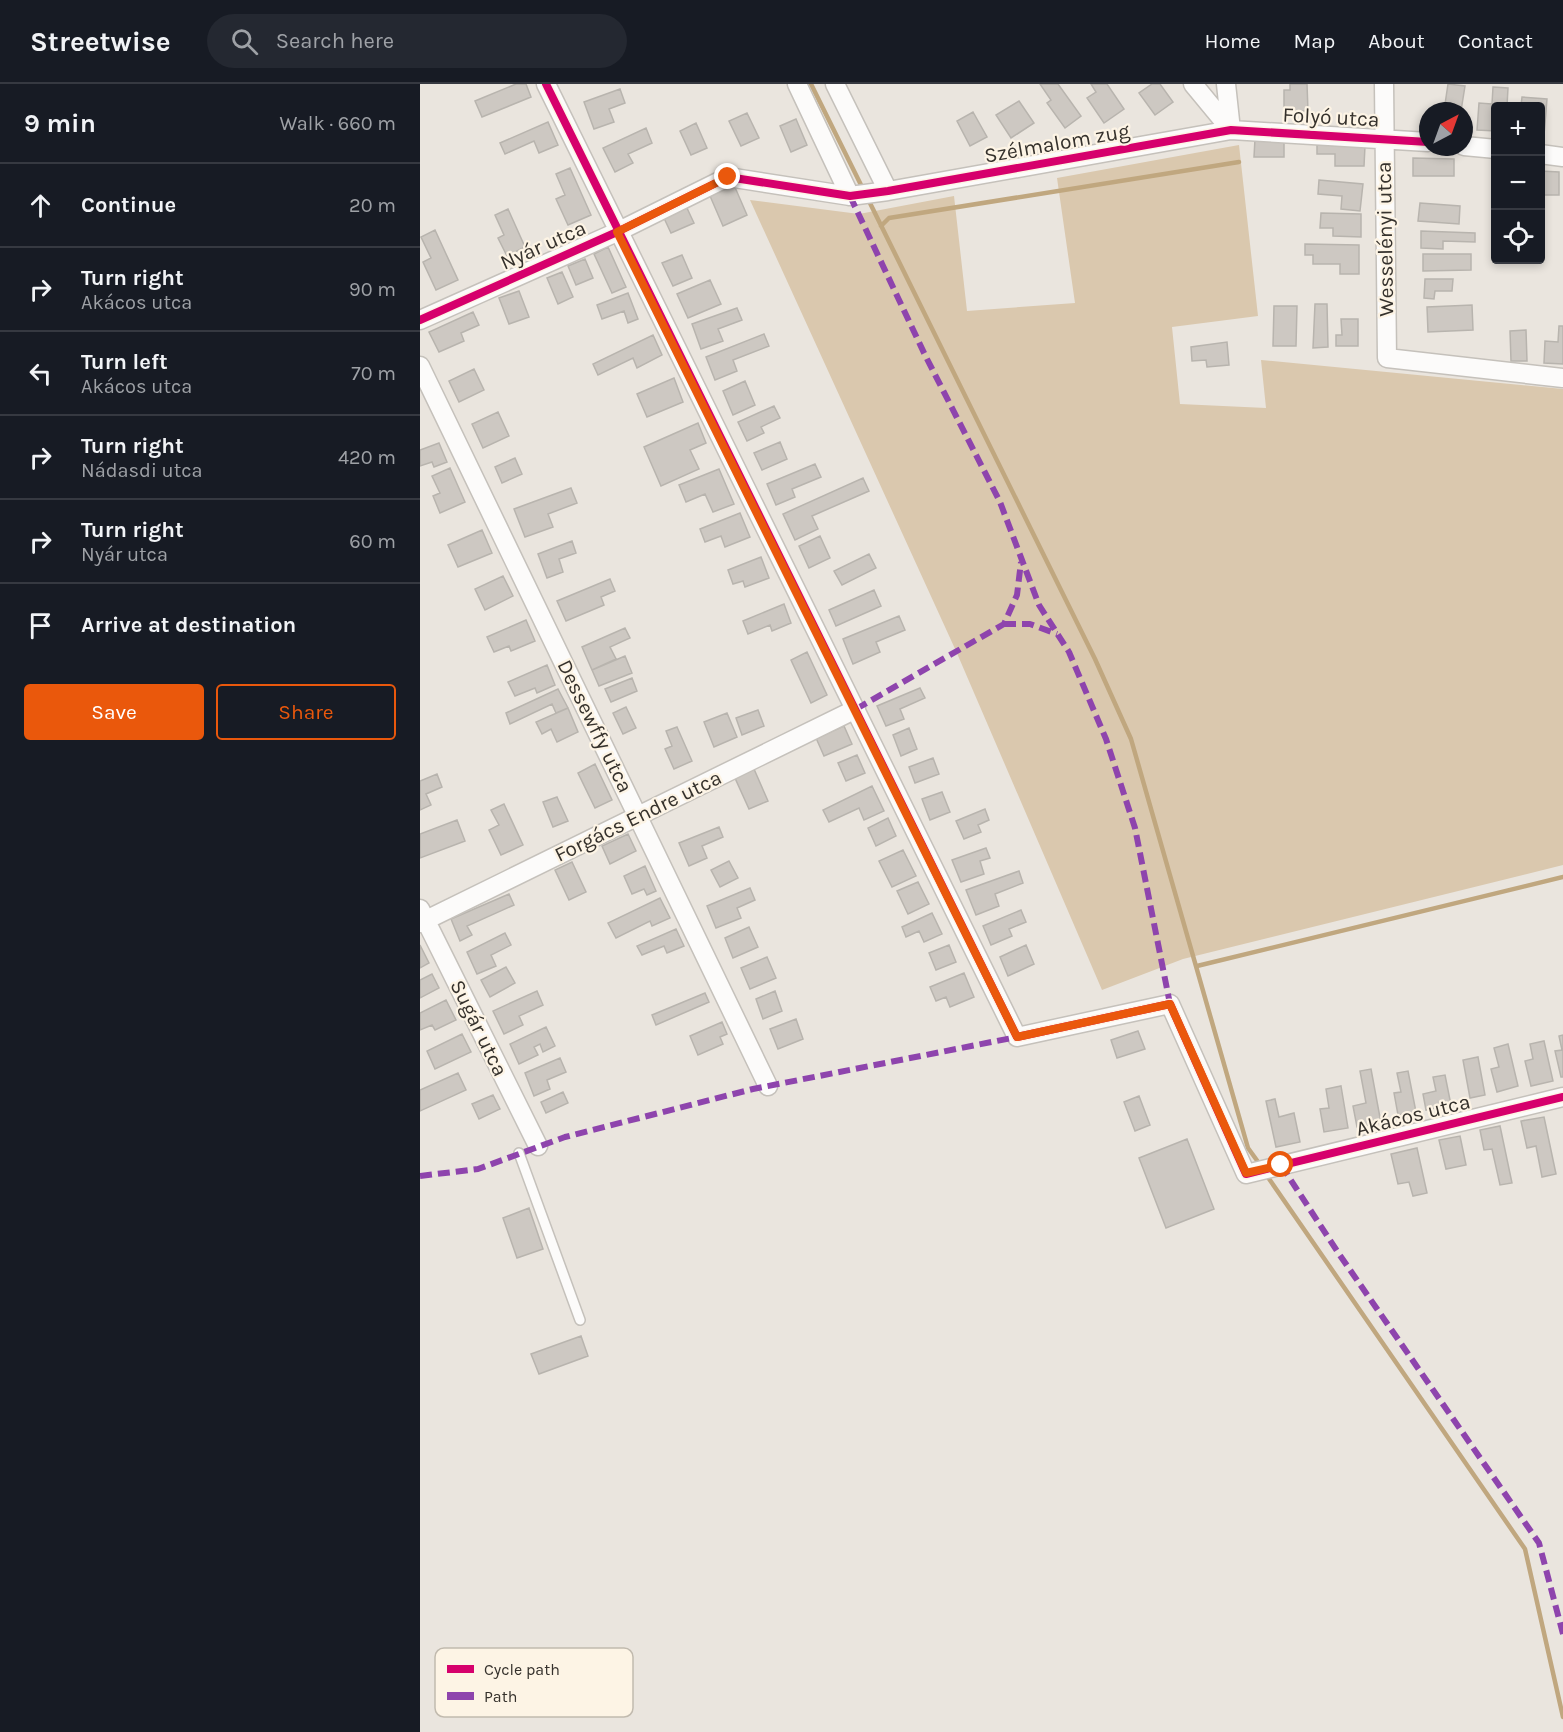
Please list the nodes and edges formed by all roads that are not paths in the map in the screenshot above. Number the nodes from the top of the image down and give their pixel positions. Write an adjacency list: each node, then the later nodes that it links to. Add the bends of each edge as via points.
1 (546, 84): 15 (street)
2 (797, 84): 14 (street)
3 (835, 84): 14 (street)
4 (1193, 84): 7 (street)
5 (1226, 84): 7 (street)
6 (1384, 84): 8 (street, Wesselényi utca)
7 (1231, 130): 8 (street, Folyó utca); 14 (street, Szélmalom zug)
8 (1383, 137): 9 (street, Folyó utca); 18 (street, Wesselényi utca, via 1387,358)
9 (1419, 141)
10 (1473, 147): 11 (street)
11 (1491, 149)
12 (1545, 155): 13 (street)
13 (1563, 157)
14 (868, 194): 15 (street, Nyár utca, via 728,177)
15 (617, 232): 16 (street, Nyár utca); 19 (street)
16 (420, 320)
17 (420, 366): 20 (street, Dessewffy utca)
18 (1563, 378)
19 (856, 709): 20 (street, Forgács Endre utca); 23 (street, Akácos utca, via 1017,1037 1170,1004 1246,1173)
20 (638, 816): 21 (street, Forgács Endre utca); 22 (street, Dessewffy utca)
21 (422, 917): 24 (street, Sugár utca)
22 (768, 1086)
23 (1563, 1097)
24 (538, 1146)
25 (519, 1153): 26 (lane)
26 (580, 1320)

